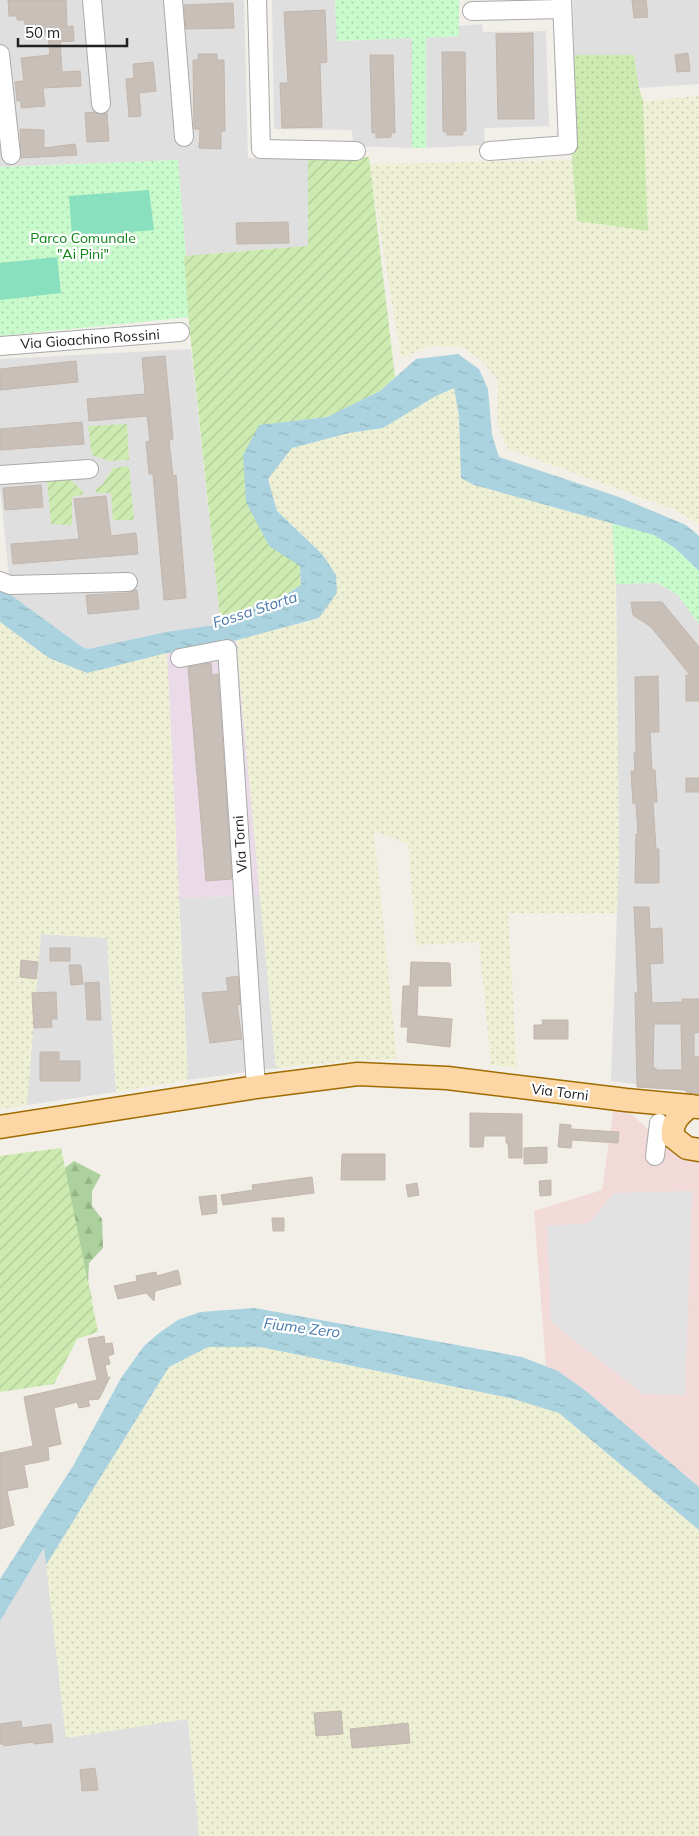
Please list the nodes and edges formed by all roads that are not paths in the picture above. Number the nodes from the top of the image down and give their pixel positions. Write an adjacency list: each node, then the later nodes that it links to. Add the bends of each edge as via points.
1 (92, 0): 7 (street)
2 (173, 0): 8 (street)
3 (257, 0): 10 (street, via 261,149)
4 (562, 4): 5 (street); 9 (street, via 568,145)
5 (472, 11)
6 (0, 54): 11 (street)
7 (101, 104)
8 (184, 138)
9 (489, 150)
10 (356, 151)
11 (11, 155)
12 (180, 332): 13 (street, Via Gioachino Rossini)
13 (0, 346)
14 (89, 469): 15 (street)
15 (0, 475)
16 (0, 581): 17 (street, via 10,585)
17 (128, 582)
18 (180, 658): 19 (street, Via Torni, via 226,649)
19 (256, 1087): 20 (main road, Via Torni, via 358,1074 448,1078); 22 (main road, Via Torni)
20 (626, 1100): 21 (main road, Via Torni); 23 (main road, Via Torni)
21 (694, 1107): 23 (main road, Via Torni, via 679,1114)
22 (0, 1127)
23 (665, 1129): 24 (main road, Via Torni, via 687,1148); 25 (street)
24 (699, 1150)
25 (654, 1156)

